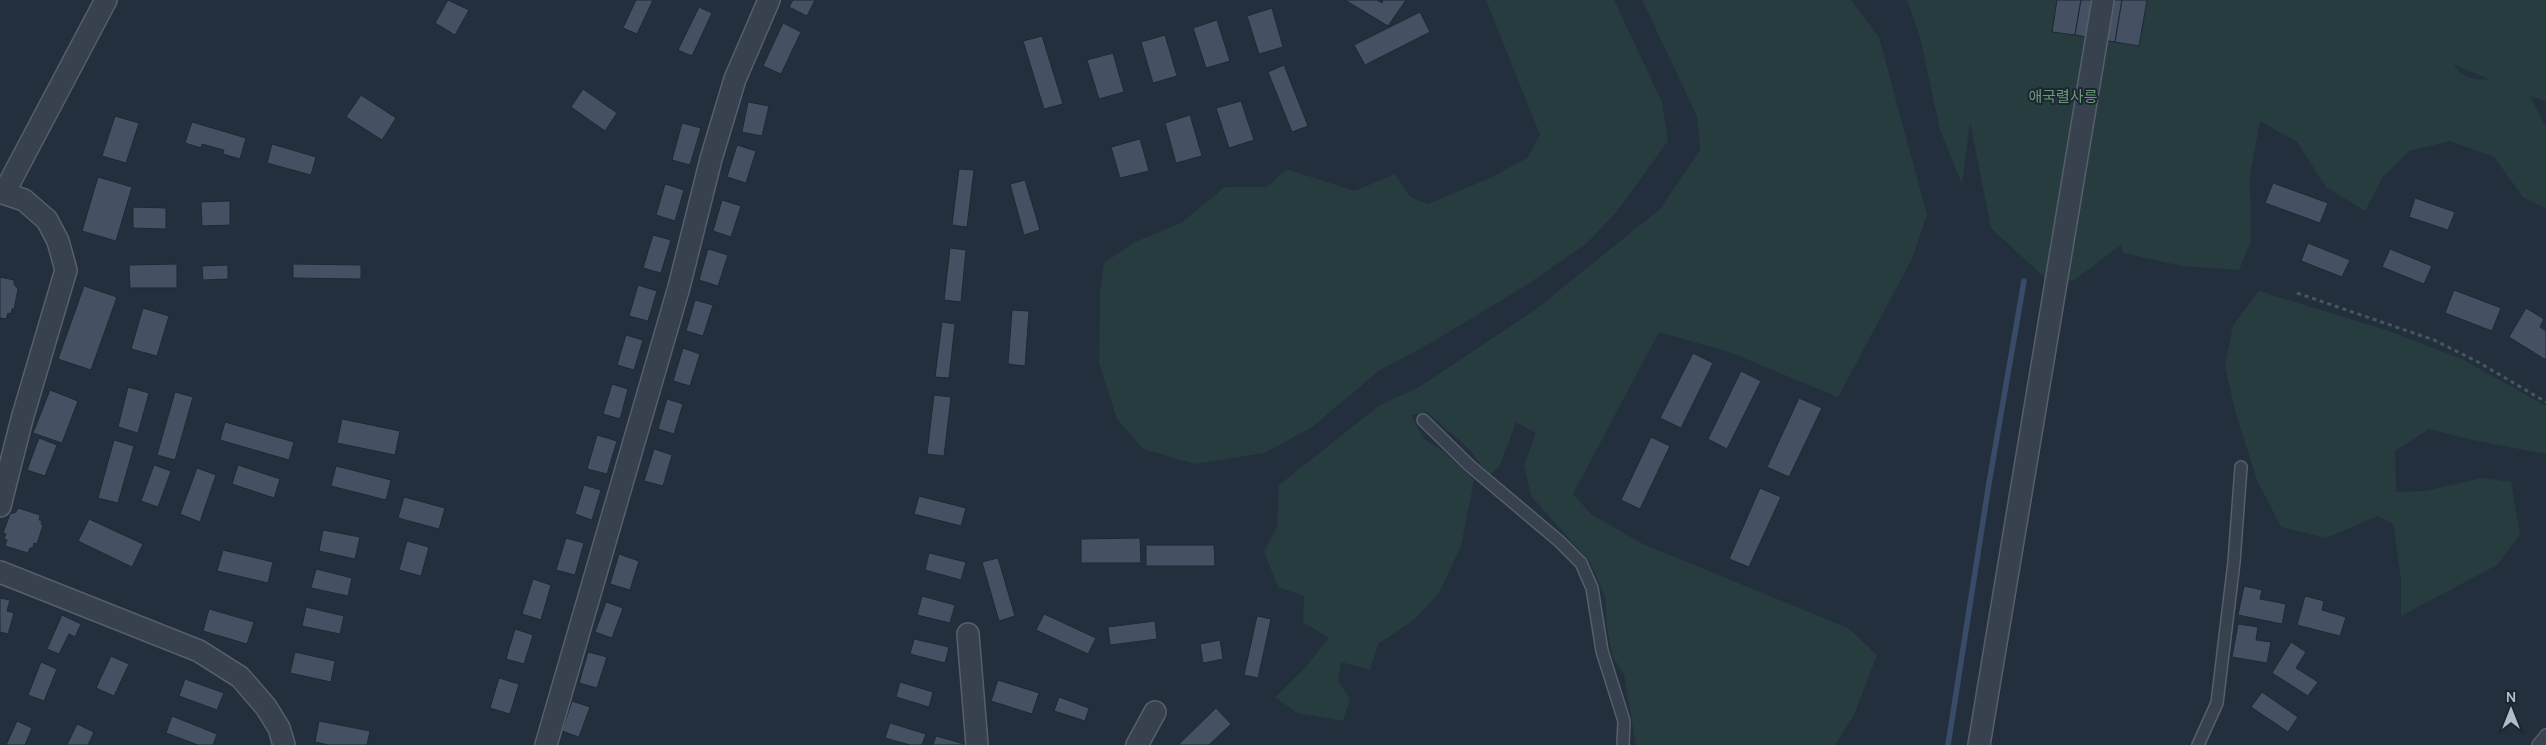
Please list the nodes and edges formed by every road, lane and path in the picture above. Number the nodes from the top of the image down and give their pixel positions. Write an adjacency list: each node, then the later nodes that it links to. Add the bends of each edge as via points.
1 (106, 0): 4 (street)
2 (769, 0): 15 (street, via 735,79 710,159 679,287)
3 (2103, 0): 19 (street)
4 (2, 193): 9 (street, via 24,200 47,220 58,241 66,270)
5 (2297, 293): 6 (path, via 2434,340)
6 (2546, 402)
7 (1423, 420): 18 (lane, via 1470,466 1581,563 1592,588 1602,652 1624,721)
8 (2241, 467): 20 (lane, via 2234,562 2217,703)
9 (0, 506)
10 (0, 572): 14 (street, via 199,651 240,677 266,707 279,728)
11 (968, 634): 16 (street)
12 (1155, 712): 17 (street)
13 (2546, 735): 21 (lane)
14 (284, 745)
15 (546, 745)
16 (978, 745)
17 (1137, 745)
18 (1623, 745)
19 (1979, 745)
20 (2198, 745)
21 (2538, 745)

